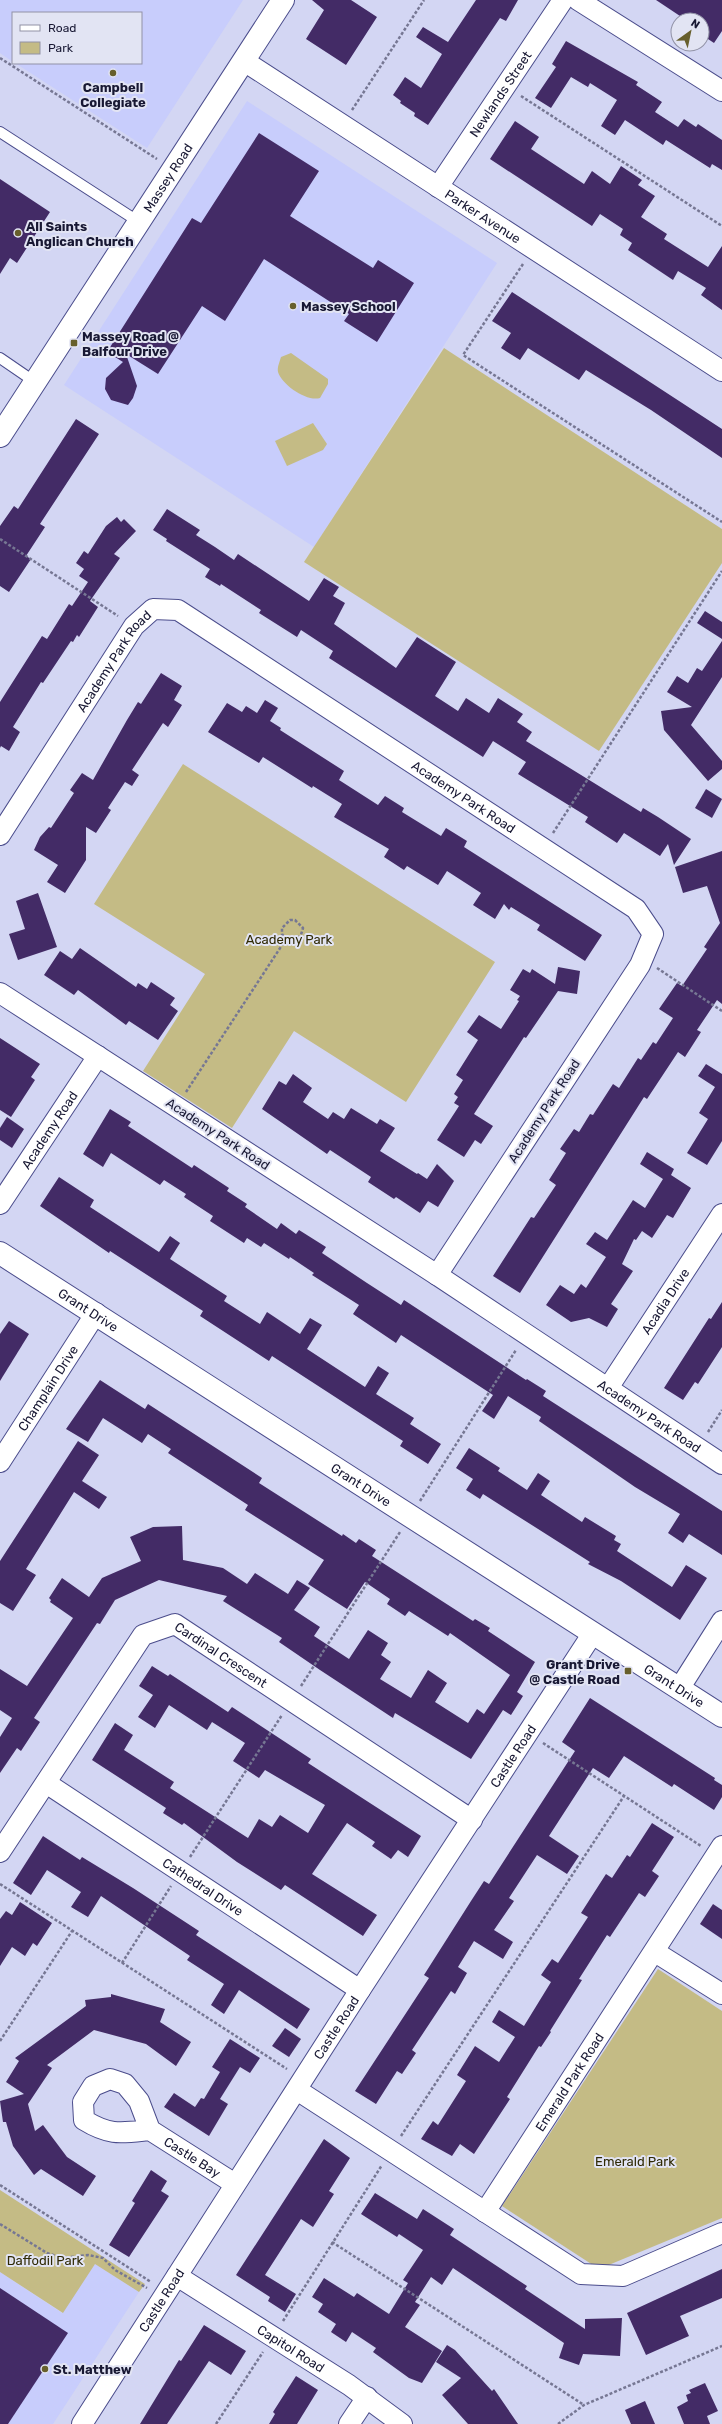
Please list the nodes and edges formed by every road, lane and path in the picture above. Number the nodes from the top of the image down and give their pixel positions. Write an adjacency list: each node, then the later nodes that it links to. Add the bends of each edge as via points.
1 (283, 0): 6 (street, Massey Road)
2 (424, 0): 9 (path)
3 (563, 0): 7 (street, Newlands Street)
4 (578, 0): 8 (street)
5 (0, 58): 11 (path)
6 (244, 61): 9 (street, Parker Avenue); 11 (street, Massey Road)
7 (505, 86): 12 (street, Newlands Street); 14 (path)
8 (722, 91)
9 (342, 125): 12 (street, Parker Avenue)
10 (0, 132): 13 (lane)
11 (173, 170): 13 (street, Massey Road)
12 (438, 187): 15 (street, Parker Avenue)
13 (139, 222): 18 (street, Massey Road)
14 (722, 226)
15 (533, 248): 17 (street, Parker Avenue); 20 (path, via 463,355)
16 (0, 358): 18 (lane)
17 (722, 371)
18 (35, 382): 19 (street, Massey Road)
19 (0, 436)
20 (722, 522)
21 (0, 539): 23 (path)
22 (722, 571): 25 (path)
23 (134, 626): 24 (street, Academy Park Road); 25 (street, Academy Park Road, via 153,609 178,610)
24 (0, 835)
25 (543, 848): 27 (street, Academy Park Road, via 636,909 653,934)
26 (286, 939): 26 (path, via 292,941 302,934 303,928 295,920 290,920 282,928 282,934); 31 (path)
27 (643, 959): 29 (path); 35 (street, Academy Park Road)
28 (0, 993): 30 (street, Academy Park Road)
29 (722, 1011)
30 (98, 1056): 31 (street, Academy Park Road); 32 (street, Academy Road)
31 (175, 1107): 35 (street, Academy Park Road)
32 (0, 1204)
33 (722, 1214): 37 (street, Acadia Drive)
34 (0, 1253): 36 (street, Grant Drive)
35 (437, 1275): 37 (street, Academy Park Road)
36 (96, 1313): 40 (street, Champlain Drive); 43 (street, Grant Drive)
37 (608, 1388): 39 (street, Academy Park Road)
38 (722, 1410): 39 (path)
39 (698, 1448): 41 (street, Academy Park Road)
40 (0, 1462)
41 (722, 1464)
42 (722, 1621): 44 (street)
43 (593, 1633): 44 (street, Grant Drive); 47 (street, Castle Road)
44 (679, 1689): 46 (street, Grant Drive)
45 (293, 1700): 48 (street, Cardinal Crescent, via 175,1624 143,1635); 50 (street, Cardinal Crescent); 53 (path)
46 (722, 1716)
47 (528, 1733): 49 (path); 50 (street, Castle Road)
48 (46, 1784): 52 (street, Cardinal Crescent); 53 (street, Cathedral Drive)
49 (624, 1796): 51 (path); 63 (path)
50 (472, 1820): 58 (street, Castle Road)
51 (719, 1850): 56 (street, Emerald Park Road)
52 (0, 1852)
53 (180, 1872): 57 (path); 58 (street, Cathedral Drive)
54 (0, 1884): 55 (path)
55 (72, 1931): 57 (path); 60 (path)
56 (655, 1952): 59 (street); 66 (street, Emerald Park Road)
57 (122, 1963): 61 (path)
58 (360, 1990): 61 (street, Castle Road)
59 (722, 1994)
60 (0, 2041)
61 (300, 2085): 63 (street); 64 (street, Castle Road)
62 (150, 2130): 64 (street, Castle Bay)
63 (391, 2151): 66 (street); 69 (path)
64 (235, 2184): 70 (street, Castle Road)
65 (0, 2185): 70 (path)
66 (485, 2212): 68 (street, via 581,2274 623,2276)
67 (0, 2224): 70 (path, via 47,2253 62,2258 88,2255 103,2258 116,2270)
68 (722, 2233)
69 (332, 2242): 71 (path); 74 (path)
70 (169, 2288): 71 (street, Capitol Road); 75 (street, Castle Road)
71 (273, 2337): 73 (street, Capitol Road); 76 (path)
72 (722, 2346): 74 (path)
73 (367, 2397): 77 (street); 78 (street, Capitol Road)
74 (584, 2405): 79 (path)
75 (82, 2424)
76 (216, 2424)
77 (349, 2424)
78 (402, 2424)
79 (558, 2424)

